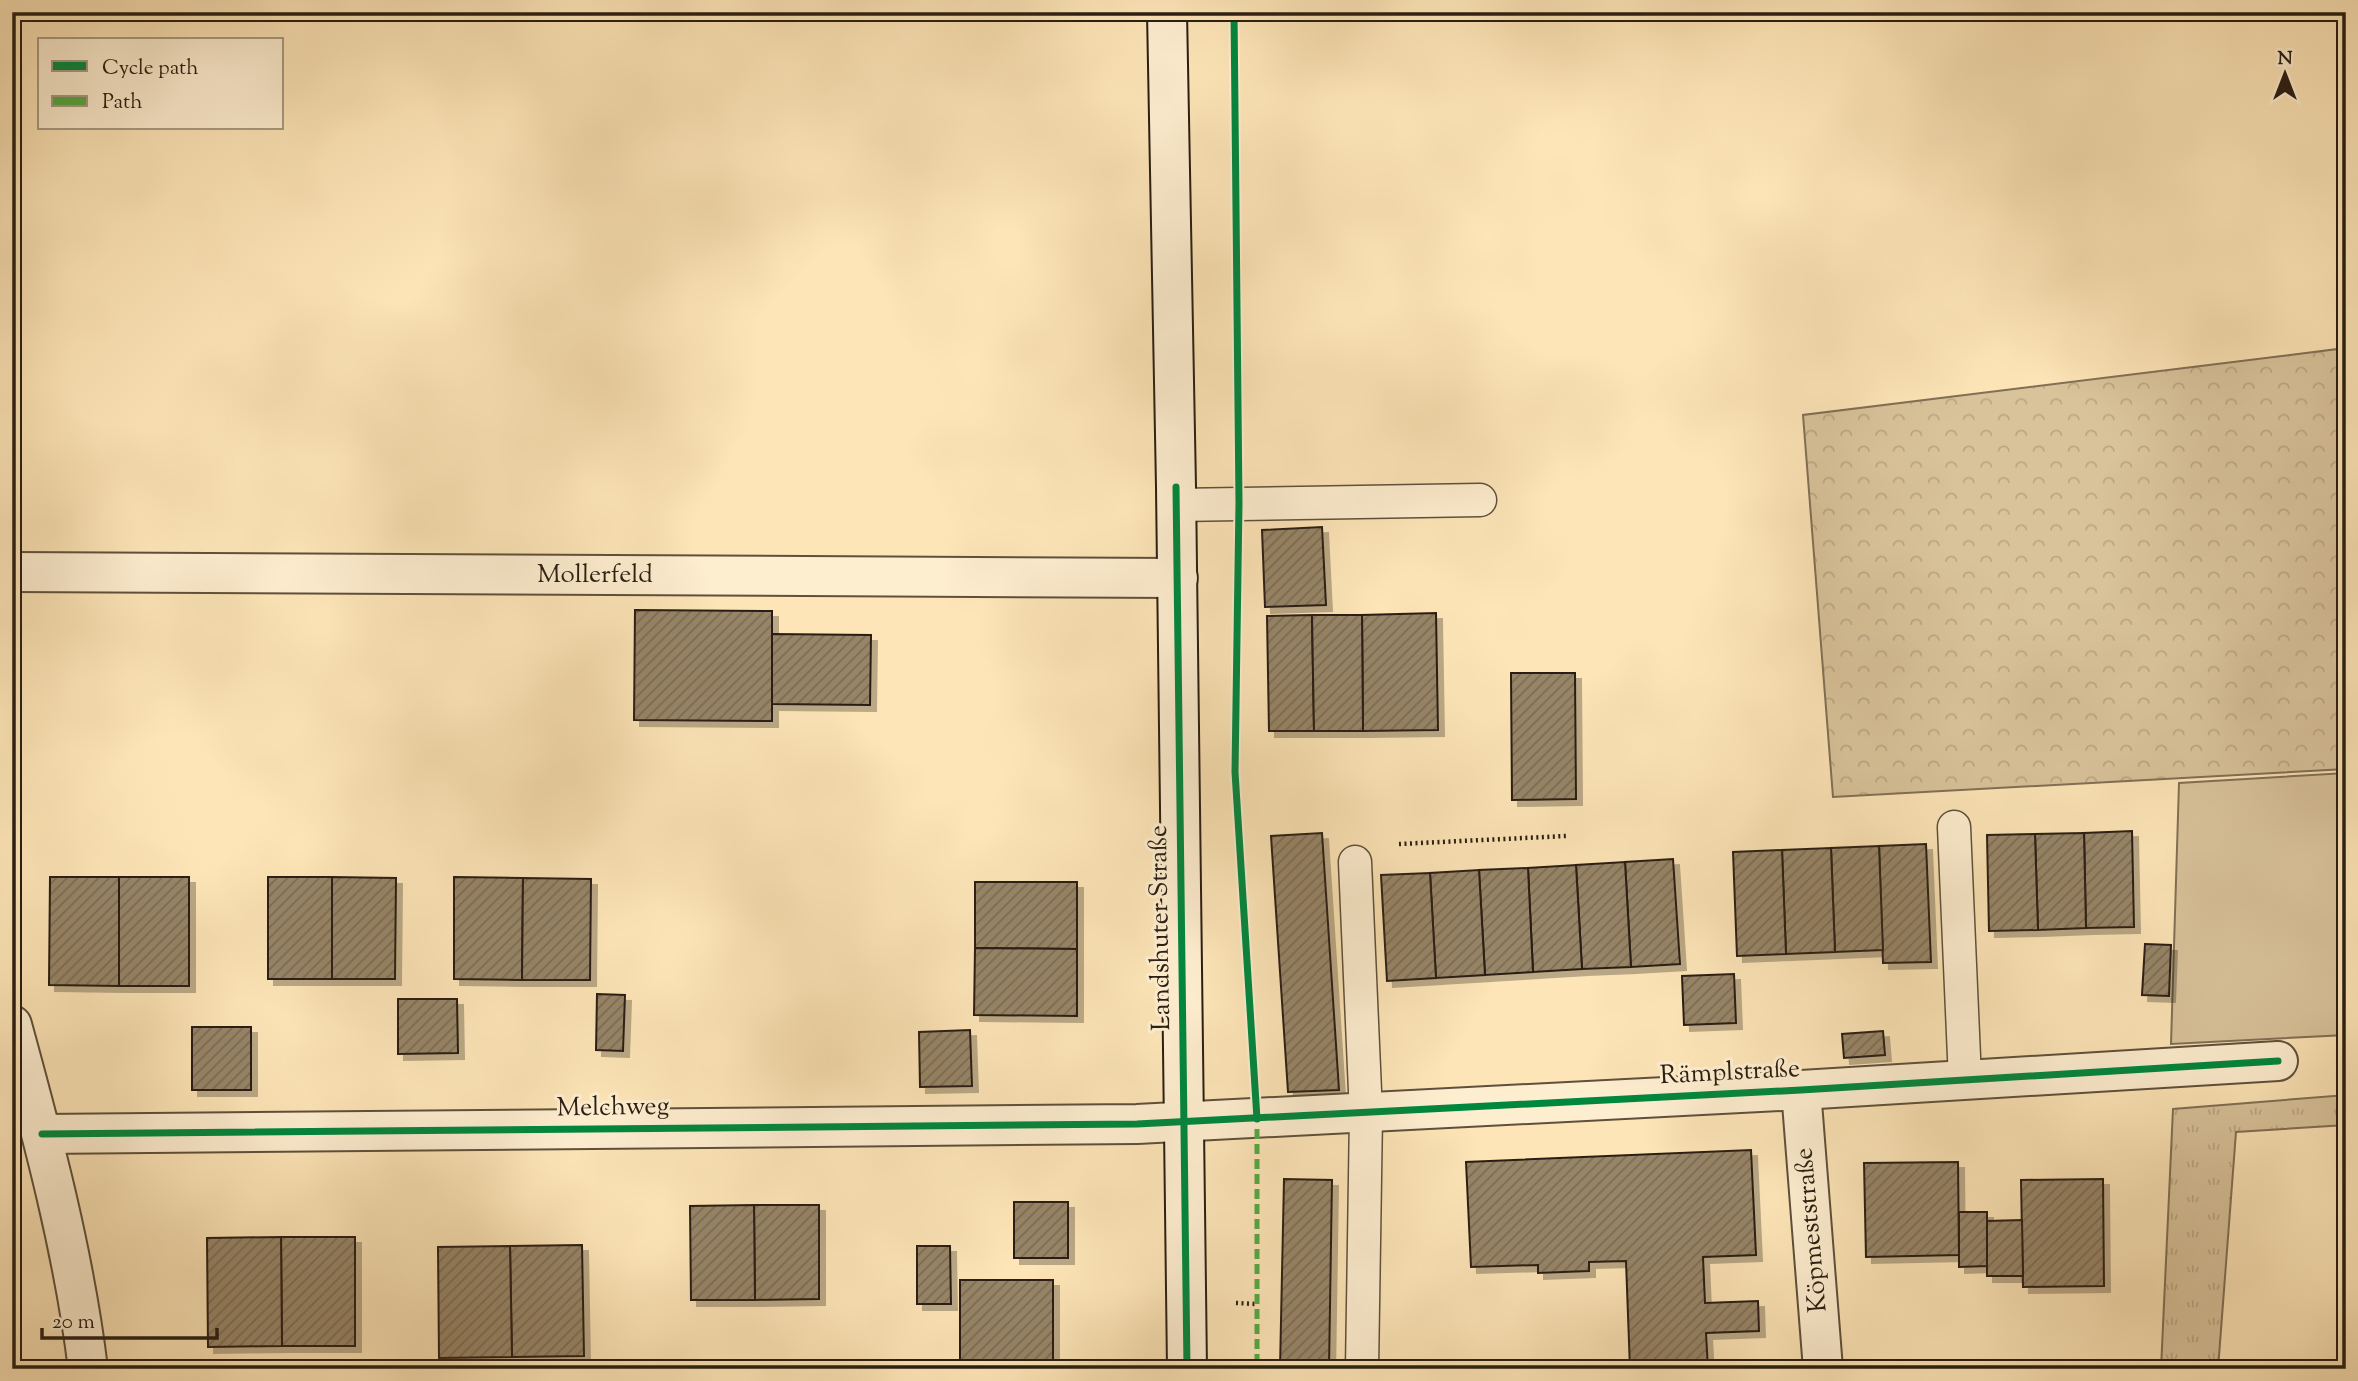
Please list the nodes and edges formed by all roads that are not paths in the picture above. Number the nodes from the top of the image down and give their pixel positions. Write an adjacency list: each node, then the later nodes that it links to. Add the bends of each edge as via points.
1 (1167, 12): 2 (street, Landshuter Straße)
2 (1176, 496): 3 (lane); 5 (street, Landshuter Straße)
3 (1480, 500)
4 (12, 572): 5 (street, Mollerfeld)
5 (1178, 578): 13 (street, Landshuter Straße)
6 (1954, 827): 10 (lane)
7 (1354, 862): 12 (lane)
8 (12, 1025): 14 (street)
9 (2278, 1061): 10 (street, Rämplstraße)
10 (1965, 1080): 11 (street, Rämplstraße)
11 (1801, 1090): 12 (street, Rämplstraße); 18 (street, Köpmeststraße)
12 (1366, 1114): 13 (street, Rämplstraße); 17 (lane)
13 (1184, 1121): 14 (street, Melchweg); 16 (street, Landshuter Straße)
14 (42, 1134): 15 (street, via 73,1273)
15 (88, 1369)
16 (1187, 1369)
17 (1362, 1369)
18 (1823, 1369)

